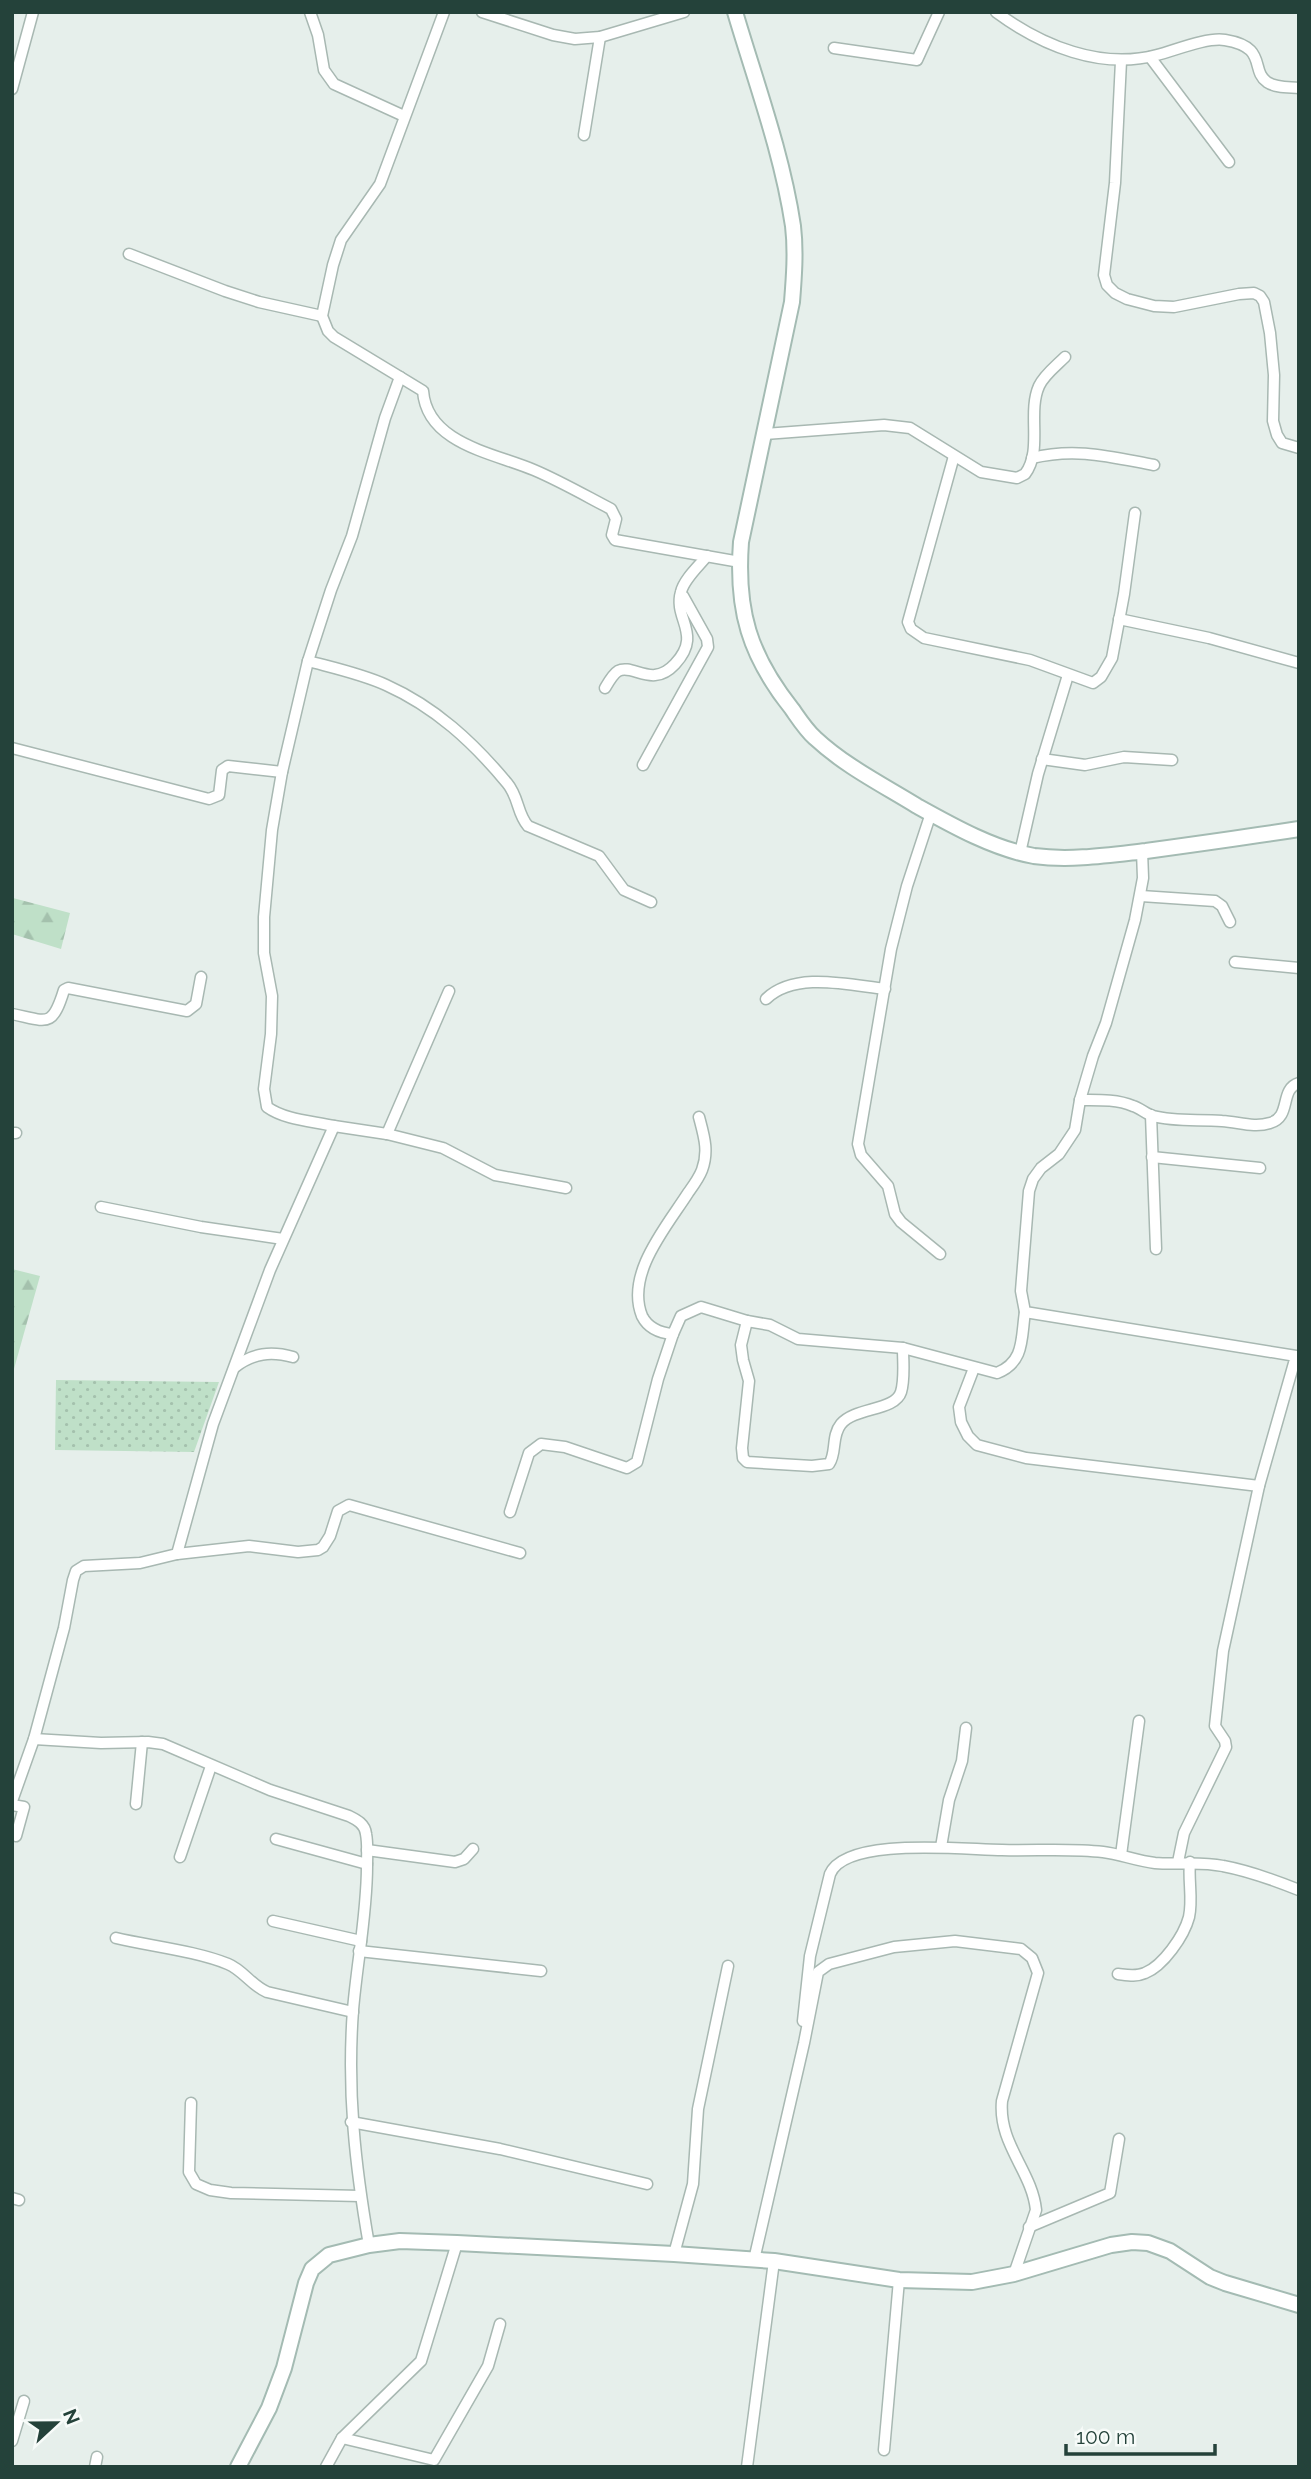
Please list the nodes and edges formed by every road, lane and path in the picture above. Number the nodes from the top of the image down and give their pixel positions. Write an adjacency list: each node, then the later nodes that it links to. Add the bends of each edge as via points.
1 (33, 12): 14 (street)
2 (310, 12): 15 (street, via 326,76)
3 (444, 12): 15 (street)
4 (482, 12): 9 (street, via 554,35)
5 (684, 12): 9 (street)
6 (735, 12): 22 (street, via 776,150 793,228 792,302)
7 (939, 12): 10 (street, via 917,60)
8 (996, 12): 12 (street, via 1044,42 1078,54)
9 (600, 37): 16 (street)
10 (834, 48)
11 (1150, 57): 12 (street); 13 (street, via 1226,40 1254,52 1268,82); 17 (street)
12 (1121, 61): 23 (street, via 1115,183 1104,275 1107,285 1127,299 1174,307 1239,294 1260,296 1270,333 1273,421 1282,443)
13 (1299, 88)
14 (12, 89)
15 (404, 116): 19 (street, via 380,184 341,240)
16 (584, 135)
17 (1229, 162)
18 (129, 254): 19 (street, via 259,302)
19 (322, 316): 21 (street, via 334,337)
20 (1065, 357): 25 (street, via 1045,376 1034,402)
21 (400, 377): 28 (street, via 424,391 425,409 432,419 466,445 534,470 611,509 616,519 615,540); 32 (street)
22 (765, 434): 24 (street, via 884,425 910,428); 29 (street)
23 (1299, 448)
24 (954, 456): 25 (street, via 981,472 1017,478 1025,474); 34 (street, via 908,622 911,629 924,638 1030,660)
25 (1032, 458): 26 (street, via 1085,452)
26 (1154, 465)
27 (1135, 513): 31 (street)
28 (706, 556): 29 (street); 30 (street)
29 (740, 562): 41 (street, via 741,607 751,640 785,701 814,737 848,764)
30 (681, 592): 35 (street, via 687,641 674,665 653,676 618,671); 39 (street, via 708,648)
31 (1119, 619): 33 (street); 34 (street, via 1112,658 1101,677 1093,683)
32 (308, 661): 40 (street); 46 (street, via 384,684 418,701 481,752 515,792 528,826 599,856 617,884)
33 (1299, 663)
34 (1068, 675): 37 (street)
35 (605, 688)
36 (12, 748): 40 (street, via 209,799 219,795 222,770 228,766)
37 (1042, 758): 38 (street, via 1085,765 1124,757); 44 (street)
38 (1172, 760)
39 (643, 765)
40 (282, 772): 59 (street, via 264,916 264,953 272,996 264,1099 275,1113)
41 (930, 813): 44 (street); 51 (street, via 907,886)
42 (1299, 828): 43 (street)
43 (1142, 851): 44 (street, via 1058,857); 45 (street)
44 (1020, 853)
45 (1141, 896): 47 (street, via 1215,901); 56 (street)
46 (652, 902)
47 (1230, 922)
48 (1235, 962): 49 (street)
49 (1299, 968)
50 (201, 977): 54 (street, via 195,1004 187,1011 68,988 51,1018)
51 (885, 989): 53 (street, via 793,984); 67 (street, via 858,1144 861,1155 888,1186 895,1214)
52 (449, 990): 60 (street)
53 (766, 999)
54 (12, 1014)
55 (1299, 1083): 57 (street, via 1288,1092 1284,1113 1269,1124)
56 (1080, 1100): 57 (street, via 1119,1102); 68 (street, via 1071,1138 1041,1168 1029,1191 1021,1291)
57 (1151, 1115): 61 (street)
58 (699, 1117): 70 (street, via 706,1154 701,1173 639,1278 644,1320 658,1331)
59 (334, 1126): 60 (street); 65 (street)
60 (387, 1134): 63 (street, via 443,1149 495,1175)
61 (1152, 1157): 62 (street); 66 (street)
62 (1259, 1168)
63 (566, 1188)
64 (101, 1207): 65 (street)
65 (283, 1239): 74 (street)
66 (1156, 1249)
67 (940, 1254)
68 (1025, 1312): 73 (street); 75 (street, via 1017,1359 1011,1368 997,1373)
69 (747, 1321): 70 (street, via 701,1307 681,1316); 71 (street, via 770,1325 798,1339); 71 (street, via 741,1345 749,1381 742,1448 747,1462 829,1464 834,1436 846,1419 900,1396)
70 (673, 1334): 77 (street, via 637,1462 627,1468 565,1447 541,1444 529,1453)
71 (903, 1348): 75 (street)
72 (293, 1357): 74 (street, via 255,1355)
73 (1297, 1357): 76 (street)
74 (234, 1367): 79 (street)
75 (974, 1368): 76 (street, via 959,1407 961,1422 977,1445 1027,1458)
76 (1259, 1486): 94 (street, via 1216,1704 1214,1726 1226,1747 1184,1833)
77 (510, 1512)
78 (520, 1553): 79 (street, via 349,1505 338,1511 330,1536 318,1550 249,1545)
79 (177, 1554): 82 (street, via 140,1563 83,1566 76,1571)
80 (1139, 1721): 92 (street)
81 (966, 1728): 89 (street)
82 (34, 1739): 83 (street); 85 (street)
83 (142, 1742): 84 (street, via 163,1744); 86 (street)
84 (211, 1766): 91 (street, via 358,1820 365,1827); 93 (street)
85 (12, 1803): 87 (street, via 24,1807)
86 (136, 1804)
87 (16, 1836)
88 (276, 1839): 96 (street)
89 (941, 1847): 92 (street); 105 (street, via 892,1848 839,1861 833,1867 810,1956)
90 (473, 1849): 91 (street, via 455,1862)
91 (368, 1850): 96 (street)
92 (1121, 1855): 94 (street, via 1155,1863)
93 (180, 1857)
94 (1178, 1862): 95 (street)
95 (1190, 1862): 97 (street, via 1267,1877); 103 (street, via 1188,1918 1177,1940 1148,1973)
96 (367, 1864): 100 (street)
97 (1299, 1891)
98 (273, 1921): 100 (street)
99 (116, 1938): 104 (street, via 213,1959 237,1969 267,1993)
100 (360, 1946): 102 (street); 104 (street)
101 (728, 1966): 114 (street, via 698,2109 693,2184)
102 (541, 1971)
103 (1118, 1974)
104 (353, 2012): 107 (street)
105 (804, 2043): 111 (street, via 818,1972 829,1964 894,1947 955,1941 1009,1945 1027,1953 1038,1973 1001,2115 1008,2143 1035,2199); 115 (street)
106 (191, 2104): 110 (street, via 189,2172 201,2187 231,2193)
107 (351, 2122): 109 (street, via 500,2149); 110 (street)
108 (1119, 2139): 111 (street, via 1110,2193)
109 (647, 2184)
110 (360, 2196): 113 (street)
111 (1030, 2227): 117 (street)
112 (457, 2243): 113 (street); 114 (street); 122 (street, via 421,2361)
113 (369, 2245): 125 (street, via 329,2255 312,2269 284,2368)
114 (674, 2254): 115 (street)
115 (754, 2260): 116 (street)
116 (774, 2261): 118 (street); 127 (street)
117 (1014, 2274): 118 (street, via 972,2282); 119 (street, via 1132,2242 1170,2251 1225,2283)
118 (899, 2280): 124 (street)
119 (1299, 2305)
120 (500, 2324): 122 (street, via 488,2366 434,2460)
121 (24, 2401): 123 (street)
122 (342, 2438): 126 (street)
123 (12, 2441)
124 (884, 2450)
125 (238, 2467)
126 (326, 2467)
127 (747, 2467)

